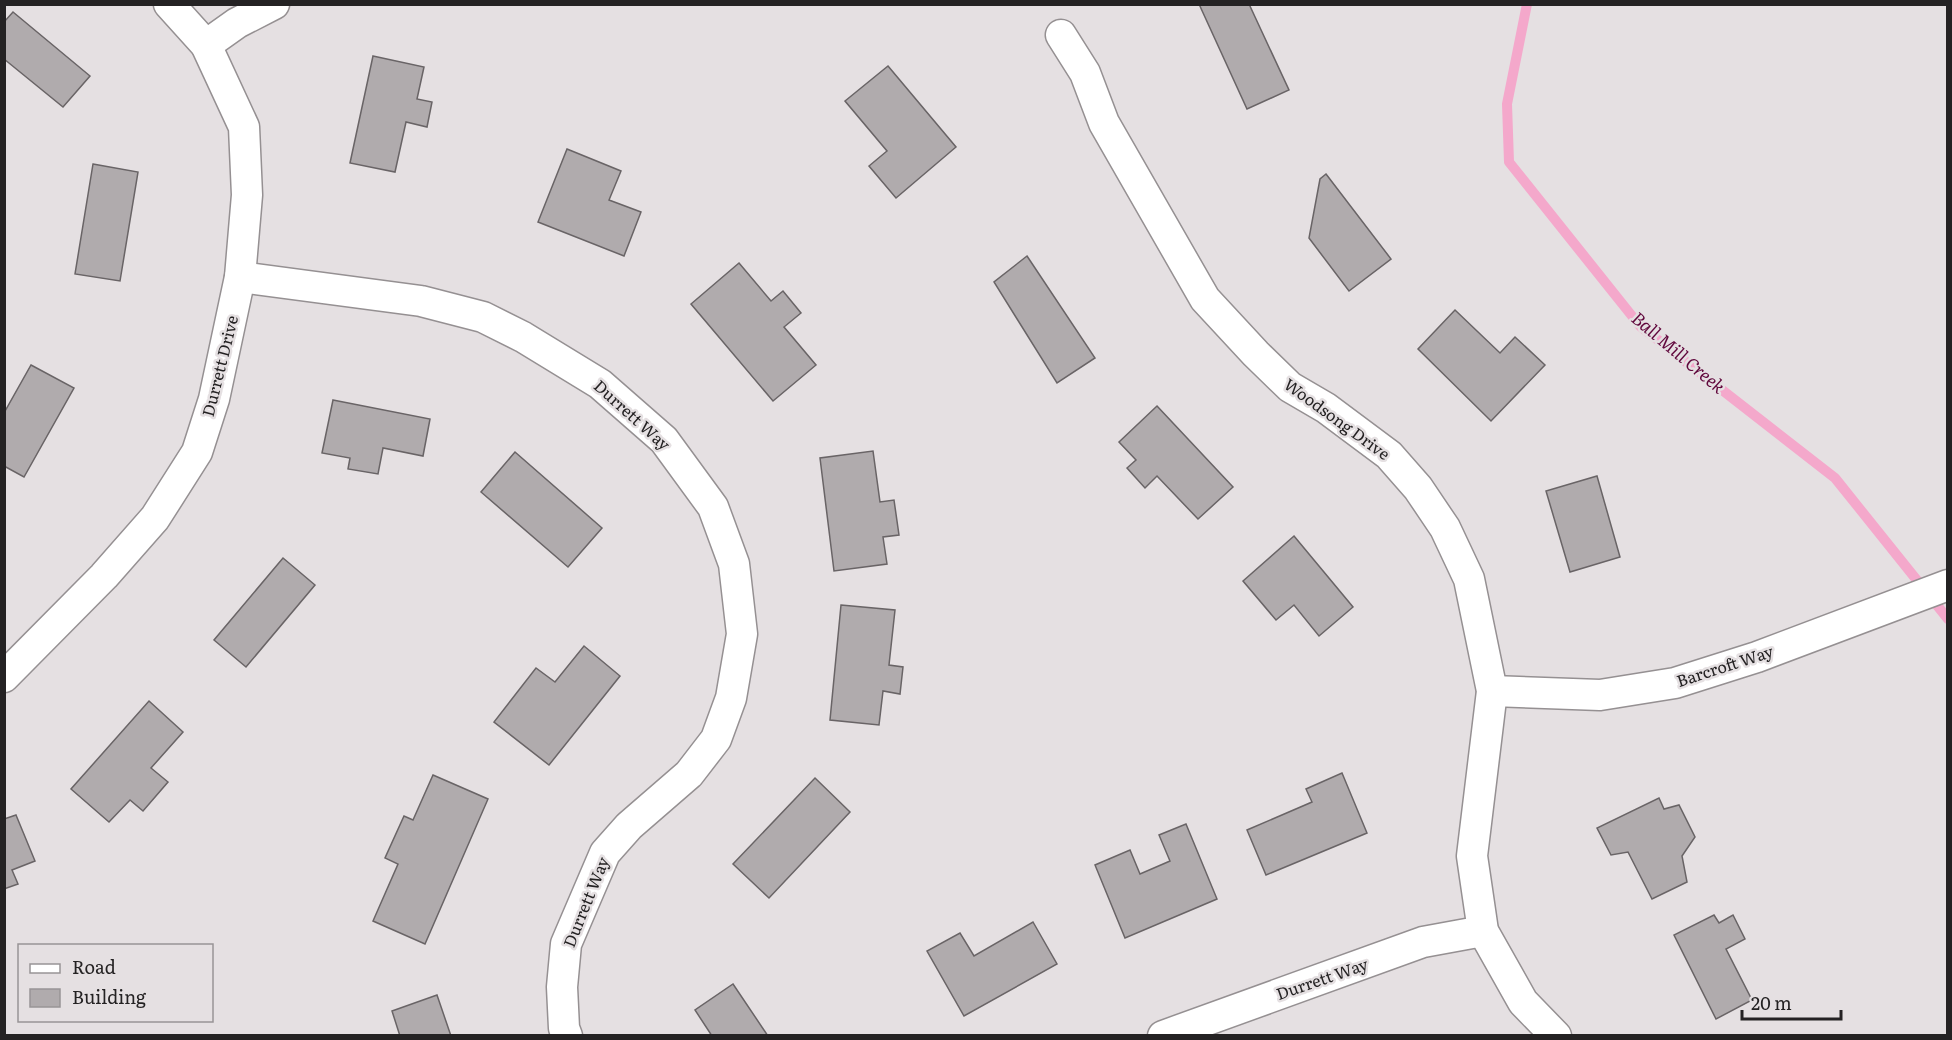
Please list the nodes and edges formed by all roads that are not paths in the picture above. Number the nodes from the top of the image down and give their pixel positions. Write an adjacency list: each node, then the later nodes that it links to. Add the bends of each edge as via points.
1 (169, 4): 4 (street, Durrett Drive)
2 (274, 4): 4 (street)
3 (1061, 34): 8 (street, Woodsong Drive, via 1085,73 1104,123 1205,299 1290,387 1326,408 1389,455 1445,528 1469,579)
4 (206, 45): 5 (street, Durrett Drive, via 244,127 247,195)
5 (240, 277): 7 (street, Durrett Drive, via 214,399 197,452 155,518); 10 (street, Durrett Way, via 421,301 483,317 600,384 664,440 713,507 734,564 742,634 731,698 716,739 689,774 629,826 605,853 566,944 562,987)
6 (1947, 585): 8 (street, Barcroft Way, via 1675,684 1600,695)
7 (4, 677)
8 (1492, 691): 9 (street, Woodsong Drive, via 1472,856)
9 (1483, 931): 11 (street, Durrett Way, via 1423,942); 12 (street, Woodsong Drive, via 1523,1002)
10 (567, 1035)
11 (1163, 1035)
12 (1556, 1035)

